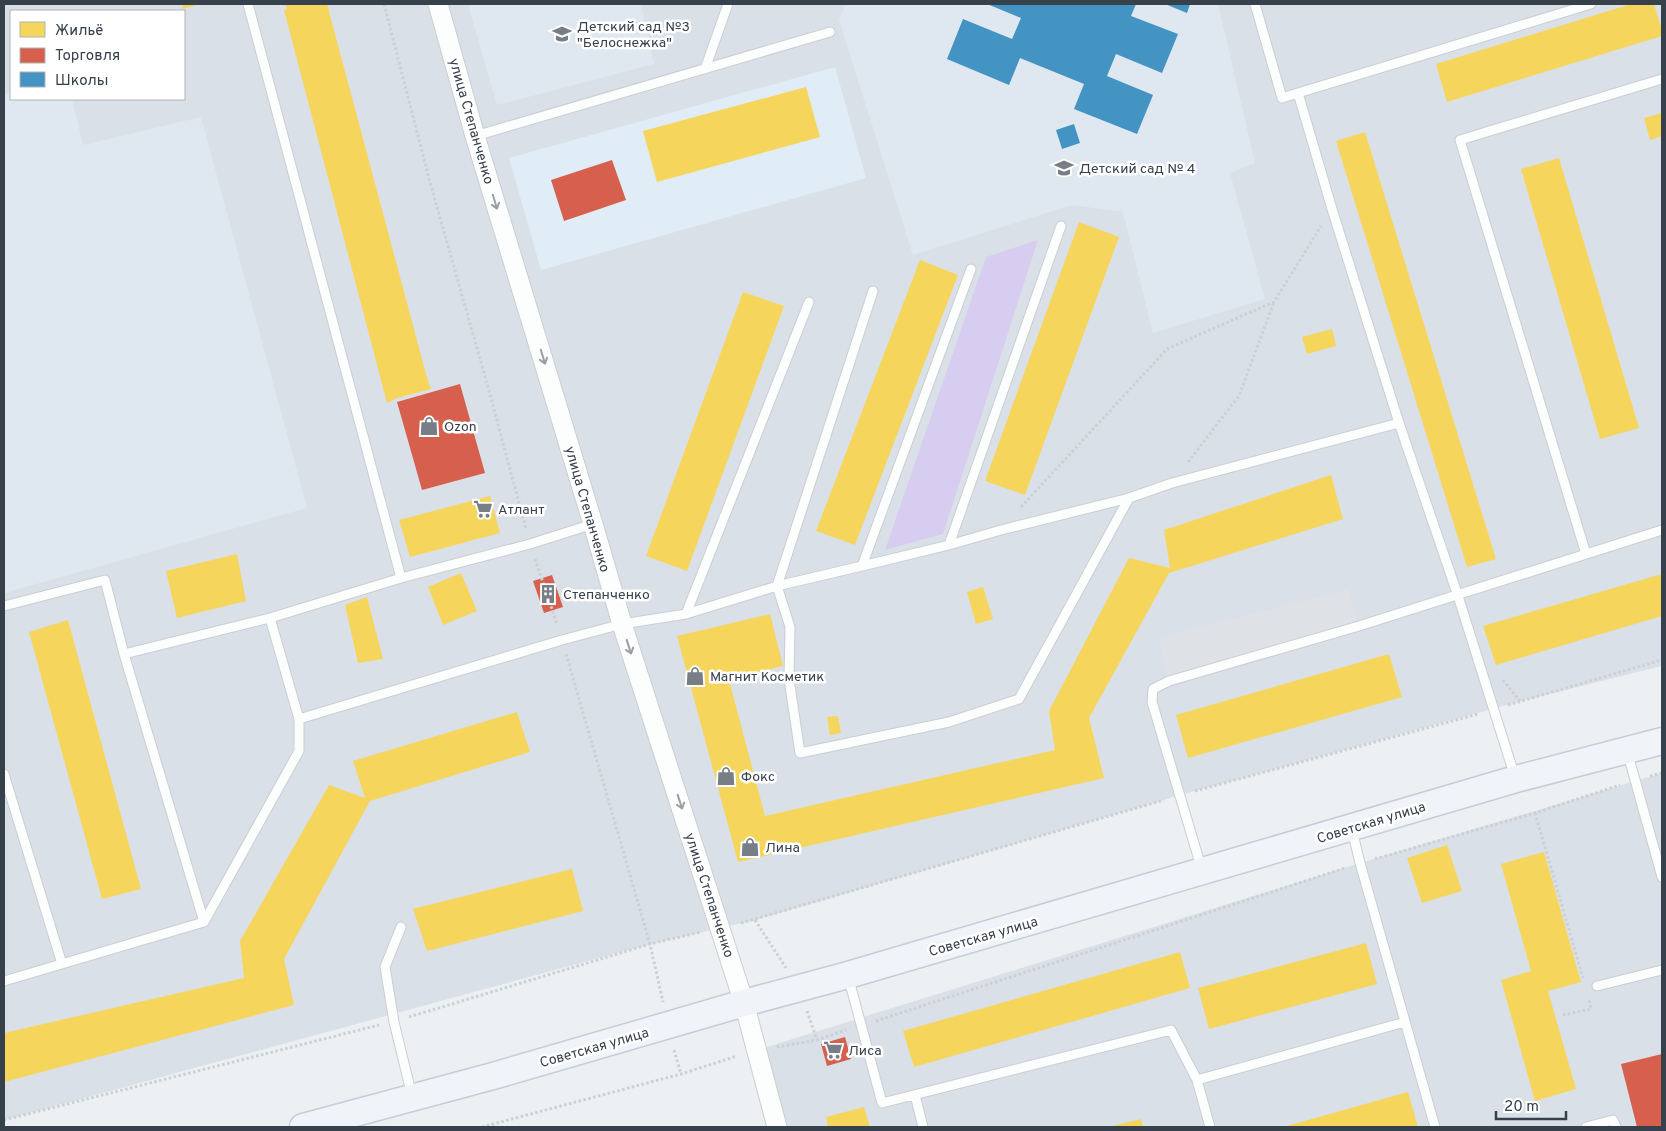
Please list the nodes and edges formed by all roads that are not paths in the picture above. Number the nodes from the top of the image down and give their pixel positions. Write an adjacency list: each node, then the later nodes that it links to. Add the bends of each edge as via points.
1 (248, 4): 22 (lane)
2 (438, 4): 10 (street, улица Степанченко)
3 (728, 4): 7 (lane)
4 (1255, 4): 9 (lane, via 1282,98)
5 (1591, 4): 9 (lane)
6 (830, 32): 7 (lane)
7 (705, 69): 10 (lane)
8 (1662, 79): 20 (lane, via 1460,140)
9 (1298, 94): 15 (lane)
10 (475, 136): 17 (street, улица Степанченко, one-way to 17)
11 (1061, 226): 19 (lane)
12 (972, 269): 21 (lane)
13 (873, 292): 23 (lane)
14 (809, 302): 26 (lane)
15 (1399, 423): 16 (lane, via 1172,483); 24 (lane)
16 (1129, 498): 19 (lane); 23 (lane, via 1019,699 948,722 800,754 789,679 790,627)
17 (593, 524): 22 (lane); 28 (street, улица Степанченко)
18 (1662, 530): 20 (lane)
19 (949, 545): 21 (lane)
20 (1586, 554): 24 (lane)
21 (862, 566): 23 (lane)
22 (401, 578): 27 (lane)
23 (777, 586): 26 (lane)
24 (1458, 596): 34 (lane); 36 (lane, via 1169,681 1153,689 1152,702)
25 (4, 606): 29 (lane, via 105,580)
26 (686, 614): 28 (lane)
27 (270, 618): 29 (lane); 30 (lane)
28 (622, 624): 30 (lane); 45 (street, улица Степанченко, one-way to 45)
29 (124, 654): 38 (lane)
30 (299, 719): 38 (lane, via 299,751)
31 (1662, 741): 32 (street, Советская улица)
32 (1627, 751): 34 (street, Советская улица); 37 (lane)
33 (4, 774): 40 (lane)
34 (1516, 779): 35 (street, Советская улица)
35 (1352, 828): 36 (street, Советская улица); 46 (lane)
36 (1202, 872): 42 (street, Советская улица)
37 (1662, 877)
38 (204, 922): 40 (lane)
39 (401, 927): 49 (lane, via 385,967 394,1022)
40 (62, 964): 43 (lane)
41 (1662, 970): 44 (lane)
42 (848, 975): 45 (street, Советская улица); 48 (lane, via 882,1103)
43 (4, 981)
44 (1597, 986)
45 (744, 1004): 49 (street, Советская улица); 51 (street, улица Степанченко)
46 (1406, 1022): 47 (lane); 54 (lane)
47 (1197, 1080): 48 (lane, via 1170,1030); 53 (lane)
48 (915, 1095): 52 (lane)
49 (413, 1098): 50 (street, Советская улица)
50 (302, 1127)
51 (777, 1127)
52 (923, 1127)
53 (1210, 1127)
54 (1435, 1127)
55 (1586, 1127): 56 (lane, via 1614,1120)
56 (1616, 1127)

